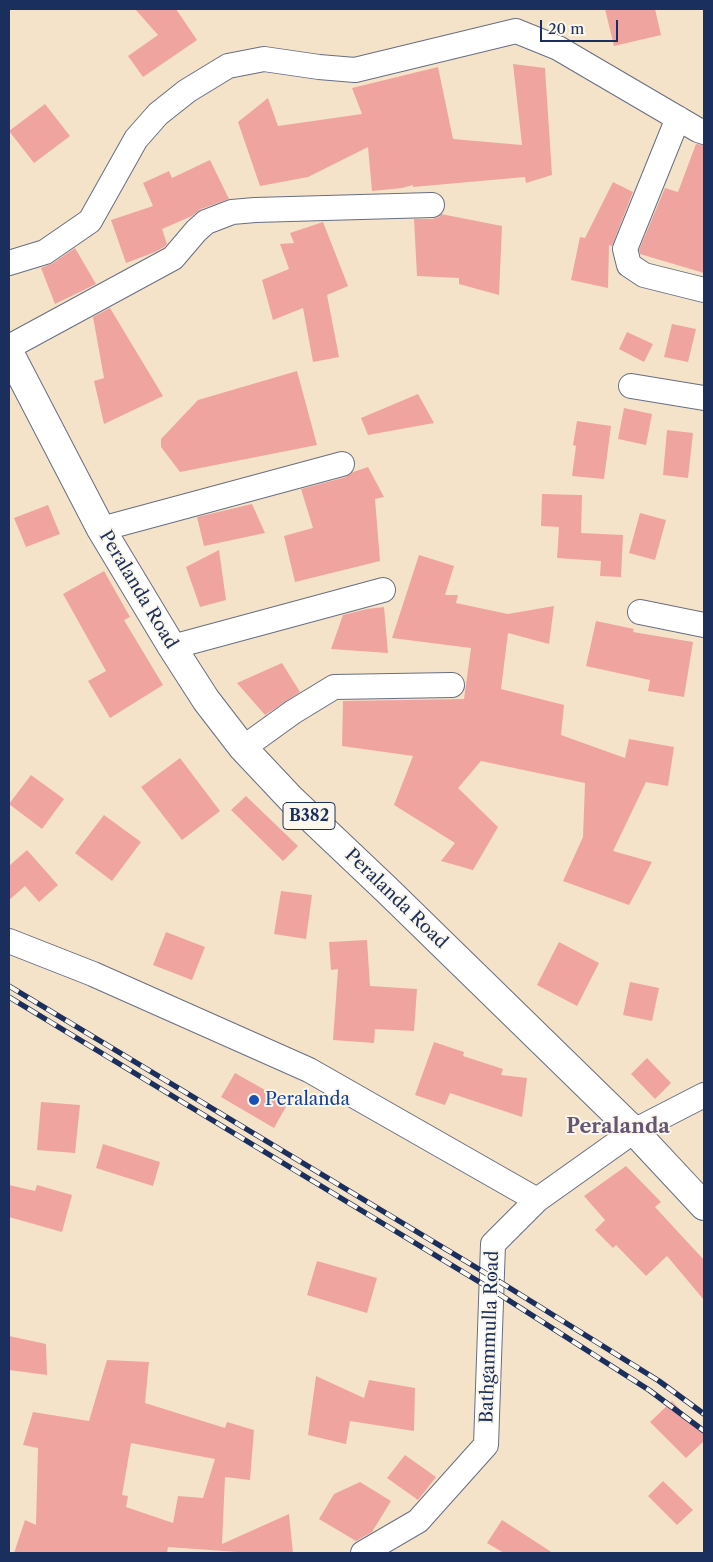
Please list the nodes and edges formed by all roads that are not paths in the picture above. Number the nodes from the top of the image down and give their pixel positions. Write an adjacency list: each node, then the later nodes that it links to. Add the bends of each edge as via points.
1 (678, 118): 2 (street); 4 (street, via 558,48 516,31 355,70 264,59 228,66 187,91 158,114 136,139 90,221 45,252); 5 (street, via 625,249 628,265 644,275)
2 (704, 132)
3 (432, 205): 6 (street, via 232,212 206,222 173,258)
4 (9, 263)
5 (704, 290)
6 (9, 347)
7 (9, 352): 11 (main road, Peralanda Road / B382)
8 (631, 386): 9 (street)
9 (704, 398)
10 (342, 464): 11 (street)
11 (101, 529): 15 (main road, Peralanda Road / B382)
12 (383, 590): 15 (street)
13 (640, 612): 14 (street)
14 (704, 625)
15 (172, 647): 17 (main road, Peralanda Road / B382, via 206,700)
16 (452, 685): 17 (street, via 334,687)
17 (243, 748): 20 (main road, Peralanda Road / B382, via 292,800)
18 (9, 941): 21 (street, via 93,974 309,1070)
19 (704, 1095): 20 (street, Bathgammulla Road)
20 (634, 1131): 21 (street, Bathgammulla Road); 22 (main road, Peralanda Road / B382)
21 (537, 1200): 23 (street, Bathgammulla Road, via 493,1244 486,1445 418,1521)
22 (704, 1206)
23 (363, 1553)

